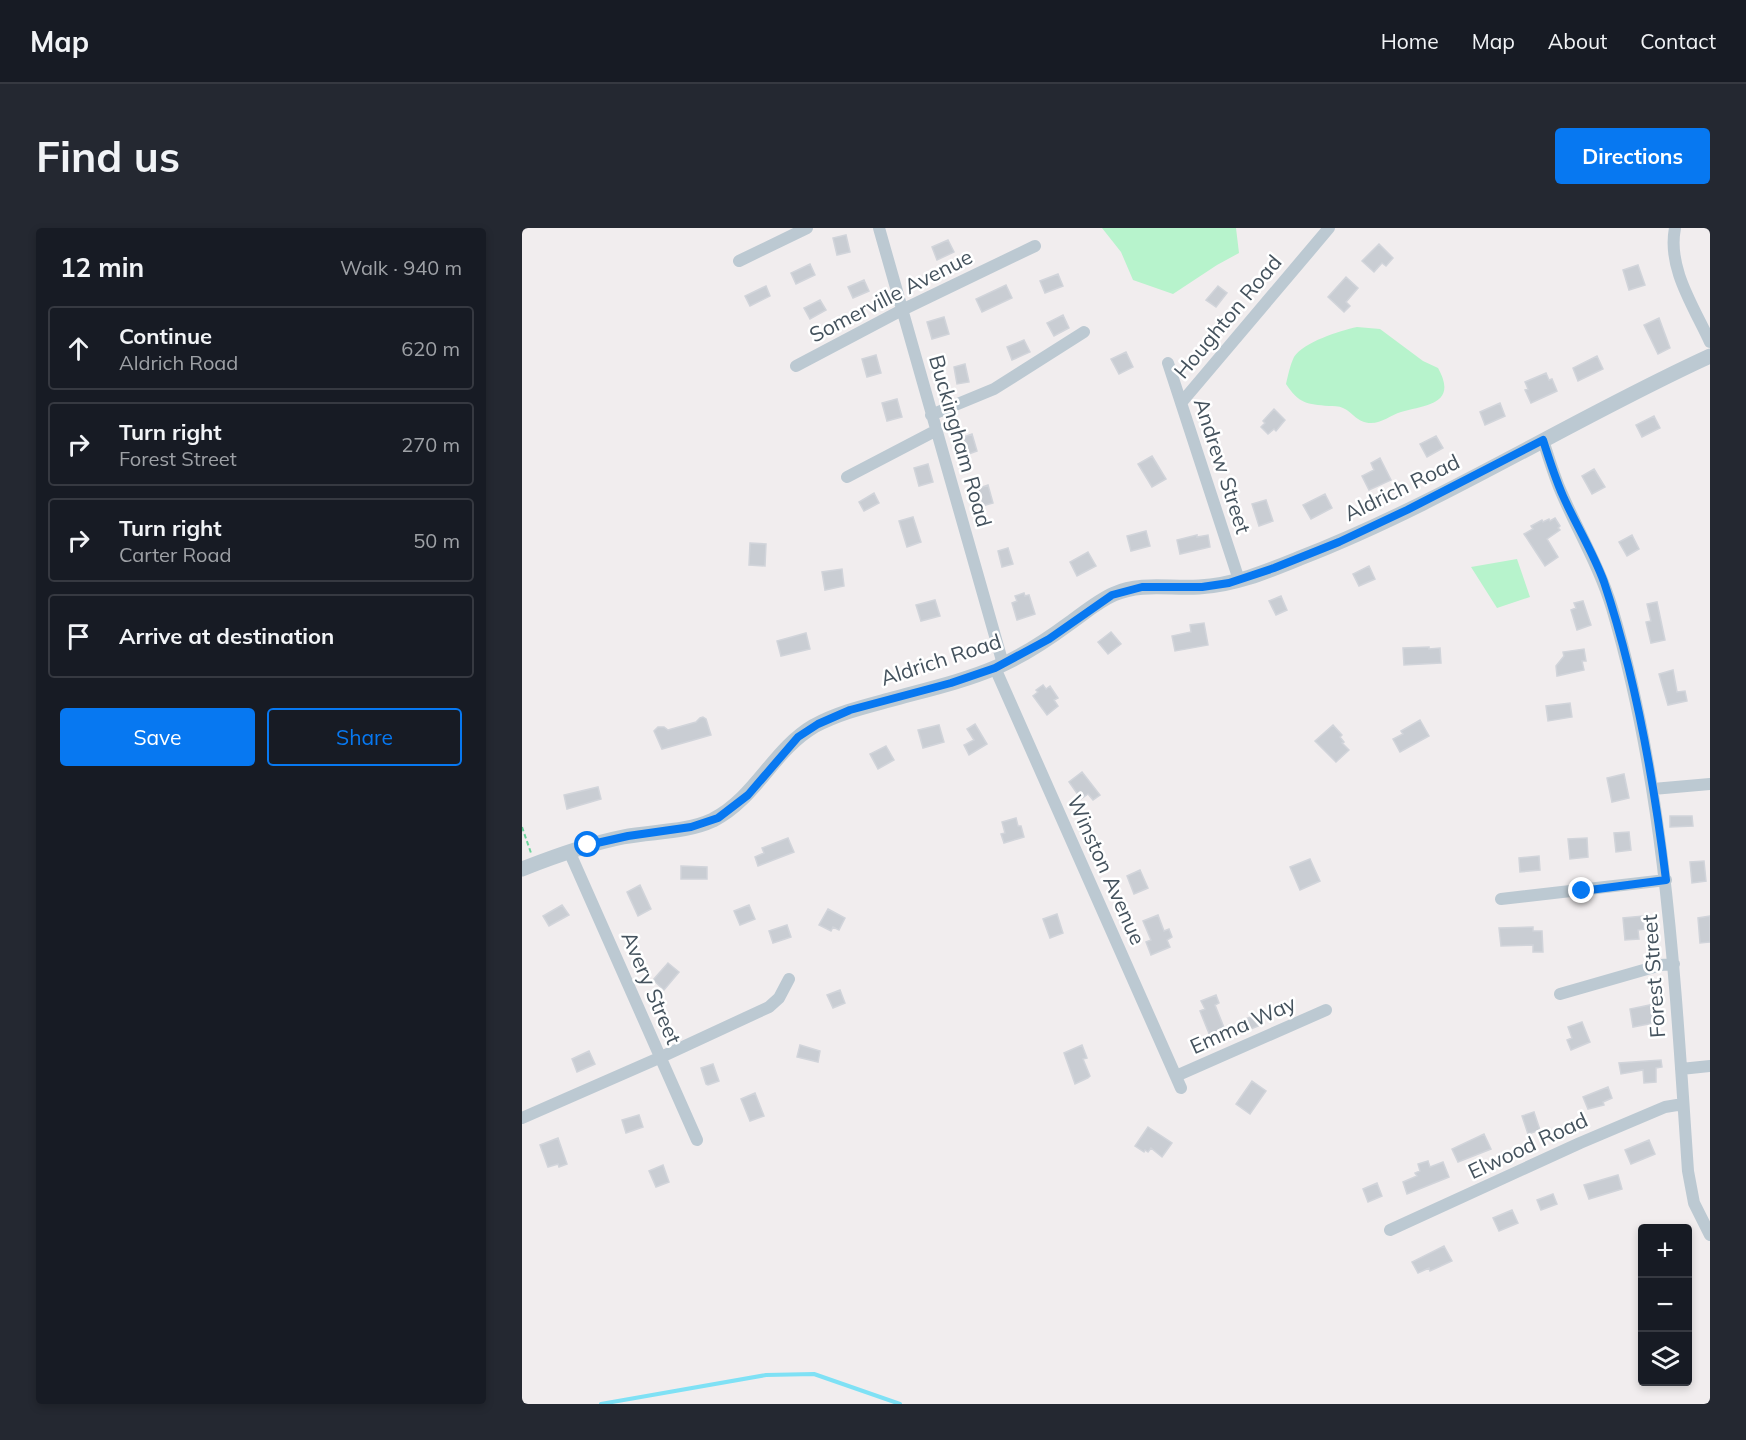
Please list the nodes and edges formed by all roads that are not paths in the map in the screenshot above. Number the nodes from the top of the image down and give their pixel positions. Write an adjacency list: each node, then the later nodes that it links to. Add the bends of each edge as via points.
1 (807, 228): 6 (street)
2 (879, 228): 7 (street, Buckingham Road)
3 (1329, 228): 13 (street, Houghton Road)
4 (1675, 228): 9 (street, via 1675,264)
5 (1035, 246): 7 (street, Somerville Avenue)
6 (739, 261)
7 (902, 310): 12 (street, Somerville Avenue); 14 (street, Buckingham Road)
8 (1084, 332): 14 (street, via 994,388)
9 (1710, 342)
10 (1710, 356): 16 (street, Aldrich Road)
11 (1168, 363): 13 (street, Andrew Street)
12 (796, 366)
13 (1180, 403): 18 (street, Andrew Street)
14 (931, 416): 15 (street, Buckingham Road)
15 (937, 430): 17 (street); 19 (street, Buckingham Road)
16 (1543, 440): 18 (street, Aldrich Road, via 1348,538); 21 (street, Forest Street, via 1612,609)
17 (847, 477)
18 (1239, 580): 19 (street, Aldrich Road, via 1202,587 1121,591 1049,639)
19 (999, 666): 22 (street, Aldrich Road, via 850,710 818,724 790,745 738,804 706,823); 33 (street, Winston Avenue)
20 (1710, 784): 21 (street)
21 (1653, 789): 24 (street, Forest Street)
22 (569, 851): 23 (street, Aldrich Road); 30 (street, Avery Street)
23 (529, 867)
24 (1666, 880): 25 (street); 26 (street, Forest Street)
25 (1501, 899)
26 (1674, 964): 28 (street); 32 (street, Forest Street)
27 (789, 979): 30 (street, via 771,1006)
28 (1560, 994)
29 (1326, 1010): 33 (street, Emma Way)
30 (659, 1058): 36 (street); 37 (street, Avery Street)
31 (1710, 1066): 32 (street)
32 (1681, 1069): 35 (street, Forest Street)
33 (1176, 1076): 34 (street, Winston Avenue)
34 (1181, 1088)
35 (1683, 1104): 38 (street, Elwood Road, via 1665,1107 1580,1143); 39 (street, Forest Street, via 1691,1192)
36 (522, 1118)
37 (697, 1140)
38 (1390, 1230)
39 (1710, 1235)

